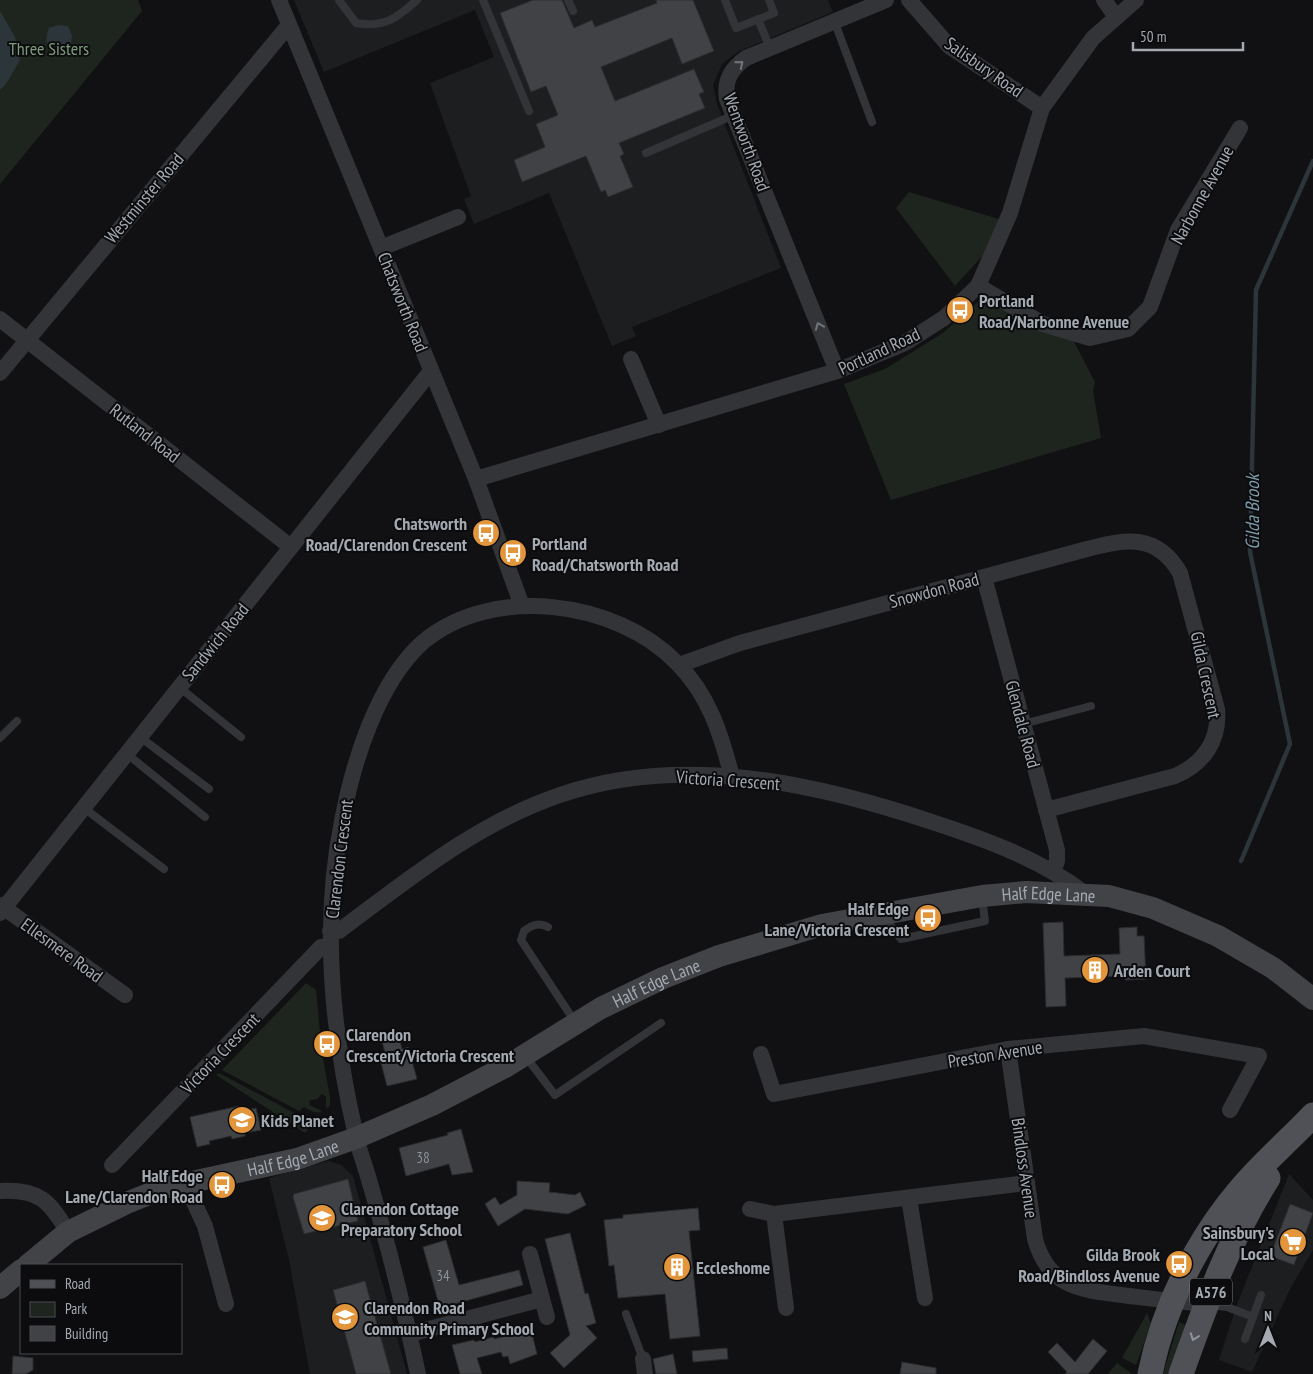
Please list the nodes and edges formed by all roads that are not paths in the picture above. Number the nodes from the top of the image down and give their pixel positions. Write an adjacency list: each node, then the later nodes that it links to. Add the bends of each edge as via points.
1 (279, 0): 16 (street, Chatsworth Road)
2 (339, 0): 3 (lane, via 356,23 371,26 401,14)
3 (416, 0)
4 (568, 0): 12 (lane)
5 (725, 0): 14 (lane, via 736,28)
6 (769, 0): 14 (lane, via 774,13)
7 (886, 0): 15 (street, Wentworth Road)
8 (909, 0): 18 (street, Salisbury Road, via 949,46)
9 (1104, 0): 13 (street)
10 (1136, 0): 13 (street, Portland Road)
11 (487, 1): 19 (lane)
12 (572, 11)
13 (1116, 17): 18 (street, Portland Road, via 1093,38)
14 (758, 19): 17 (lane)
15 (835, 23): 17 (street, Wentworth Road); 21 (lane)
16 (289, 25): 25 (street, Chatsworth Road); 28 (street, Westminster Road)
17 (770, 48): 20 (street, Wentworth Road, one-way to 17, via 726,89 728,77 734,66)
18 (1042, 108): 26 (street, Portland Road, via 1010,213)
19 (529, 110)
20 (734, 116): 23 (lane); 31 (street, Wentworth Road, one-way to 20)
21 (872, 122)
22 (1240, 128): 26 (street, Narbonne Avenue, via 1178,230 1150,307 1128,329 1090,338 1043,324)
23 (646, 153)
24 (458, 217): 25 (street)
25 (381, 248): 30 (street, Chatsworth Road)
26 (978, 286): 31 (street, Portland Road, via 944,318 905,343)
27 (0, 319): 28 (street, Rutland Road)
28 (26, 340): 32 (street, Westminster Road); 35 (street, Rutland Road)
29 (631, 359): 33 (street)
30 (431, 371): 34 (street, Chatsworth Road); 35 (street, Sandwich Road)
31 (837, 371): 33 (street, Portland Road)
32 (0, 373)
33 (659, 425): 34 (street, Portland Road)
34 (476, 479): 38 (street, Chatsworth Road)
35 (291, 547): 40 (street, Sandwich Road)
36 (1180, 573): 37 (street, Snowdon Road, via 1173,562 1157,549 1146,543 1126,541); 51 (street, Gilda Crescent, via 1217,709 1216,732 1210,748 1196,765 1175,776)
37 (984, 577): 39 (street, Snowdon Road, via 740,643); 43 (street, Glendale Road)
38 (522, 606): 39 (street, Clarendon Crescent, via 569,609 595,615 648,640); 58 (street, Clarendon Crescent, via 478,614 424,641 385,692 368,729 348,792 337,847)
39 (679, 664): 48 (street, Clarendon Crescent, via 710,707)
40 (179, 687): 44 (street, Sandwich Road); 45 (lane)
41 (1091, 706): 43 (lane)
42 (17, 721): 46 (lane)
43 (1023, 724): 51 (street, Glendale Road)
44 (140, 737): 47 (street, Sandwich Road); 49 (lane)
45 (241, 737)
46 (0, 738)
47 (127, 754): 50 (street, Sandwich Road); 52 (lane)
48 (732, 777): 54 (street, Victoria Crescent, via 797,786 896,810 970,834); 58 (street, Victoria Crescent, via 664,776 623,780 582,788 542,802 472,835)
49 (209, 790)
50 (84, 808): 53 (lane); 56 (street, Sandwich Road)
51 (1046, 810): 54 (street, Glendale Road, via 1057,850)
52 (205, 817)
53 (164, 869)
54 (1053, 871): 55 (street, Victoria Crescent)
55 (1086, 894): 60 (main road, Half Edge Lane, via 1132,901 1198,926 1245,950); 62 (main road, Half Edge Lane, via 1026,892 982,896 822,925 719,956 664,978 601,1008)
56 (1, 909): 59 (street, Ellesmere Road)
57 (548, 927): 62 (lane, via 532,926 524,931 521,940)
58 (330, 939): 68 (street, Clarendon Crescent, via 332,1000 338,1046); 70 (street, Victoria Crescent)
59 (124, 995)
60 (1313, 999)
61 (660, 1023): 65 (lane, via 555,1095)
62 (576, 1024): 65 (main road, Half Edge Lane)
63 (1008, 1049): 64 (street, Preston Avenue, via 774,1094); 66 (street, Preston Avenue, via 1144,1036 1259,1056); 72 (street, Bindloss Avenue)
64 (761, 1054)
65 (525, 1055): 68 (main road, Half Edge Lane, via 432,1105)
66 (1230, 1110)
67 (1313, 1114): 69 (main road, A576)
68 (356, 1138): 71 (main road, Half Edge Lane, via 297,1158); 92 (street, Clarendon Crescent)
69 (1286, 1143): 85 (main road, A576, via 1256,1171 1230,1204); 87 (main road, A576, via 1237,1231)
70 (112, 1165)
71 (185, 1183): 77 (main road, Half Edge Lane, via 129,1202); 86 (street, via 205,1226)
72 (1026, 1183): 74 (street); 85 (street, Bindloss Avenue, via 1038,1249 1058,1278 1090,1292)
73 (0, 1191): 77 (street, via 23,1191 40,1196)
74 (909, 1198): 76 (street); 83 (street)
75 (750, 1209): 76 (street)
76 (774, 1214): 88 (street)
77 (68, 1232): 79 (main road, Half Edge Lane)
78 (530, 1254): 84 (street)
79 (29, 1264)
80 (20, 1271): 81 (main road)
81 (0, 1288)
82 (1262, 1296): 91 (lane)
83 (925, 1298)
84 (542, 1299): 90 (street); 92 (street)
85 (1171, 1302): 87 (street, Bindloss Avenue); 95 (main road, A576)
86 (226, 1304)
87 (1206, 1304): 91 (lane, via 1228,1307); 97 (main road, A576, one-way to 97)
88 (786, 1308)
89 (626, 1314): 94 (lane)
90 (547, 1317)
91 (1253, 1317): 93 (lane)
92 (410, 1334): 96 (street, Clarendon Crescent)
93 (1245, 1339)
94 (644, 1366)
95 (1149, 1372)
96 (418, 1374)
97 (1181, 1374)

